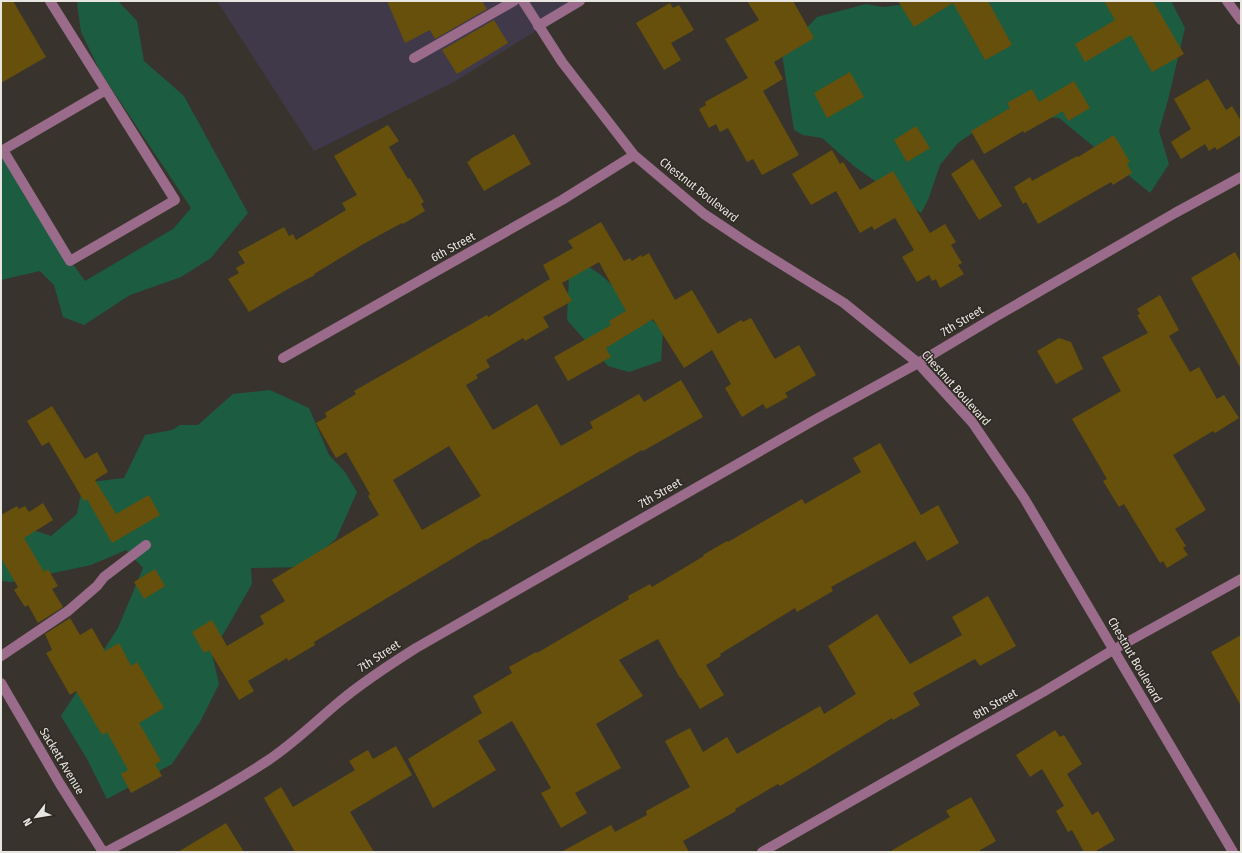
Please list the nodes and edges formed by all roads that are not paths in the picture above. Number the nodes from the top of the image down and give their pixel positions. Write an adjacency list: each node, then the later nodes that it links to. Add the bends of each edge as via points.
1 (50, 1): 9 (street)
2 (514, 1): 8 (street)
3 (523, 1): 7 (street, Chestnut Boulevard)
4 (580, 1): 7 (street)
5 (1227, 1): 6 (street)
6 (1241, 20)
7 (538, 26): 10 (street, Chestnut Boulevard, via 562,62)
8 (414, 58)
9 (106, 90): 9 (street, via 175,200 70,260 3,150)
10 (634, 155): 12 (street, 6th Street, via 562,200); 13 (street, Chestnut Boulevard, via 704,214 844,303)
11 (1241, 177): 13 (street, 7th Street)
12 (283, 358)
13 (918, 363): 16 (street, Chestnut Boulevard, via 972,422 1024,498); 19 (street, 7th Street, via 416,648 369,678 267,761 187,808)
14 (146, 545): 17 (street, via 104,577 68,611)
15 (1241, 579): 16 (street, 8th Street)
16 (1113, 650): 20 (street, 8th Street); 21 (street, Chestnut Boulevard)
17 (1, 656)
18 (1, 683): 19 (street, Sackett Avenue, via 60,784)
19 (104, 852)
20 (762, 852)
21 (1233, 852)

